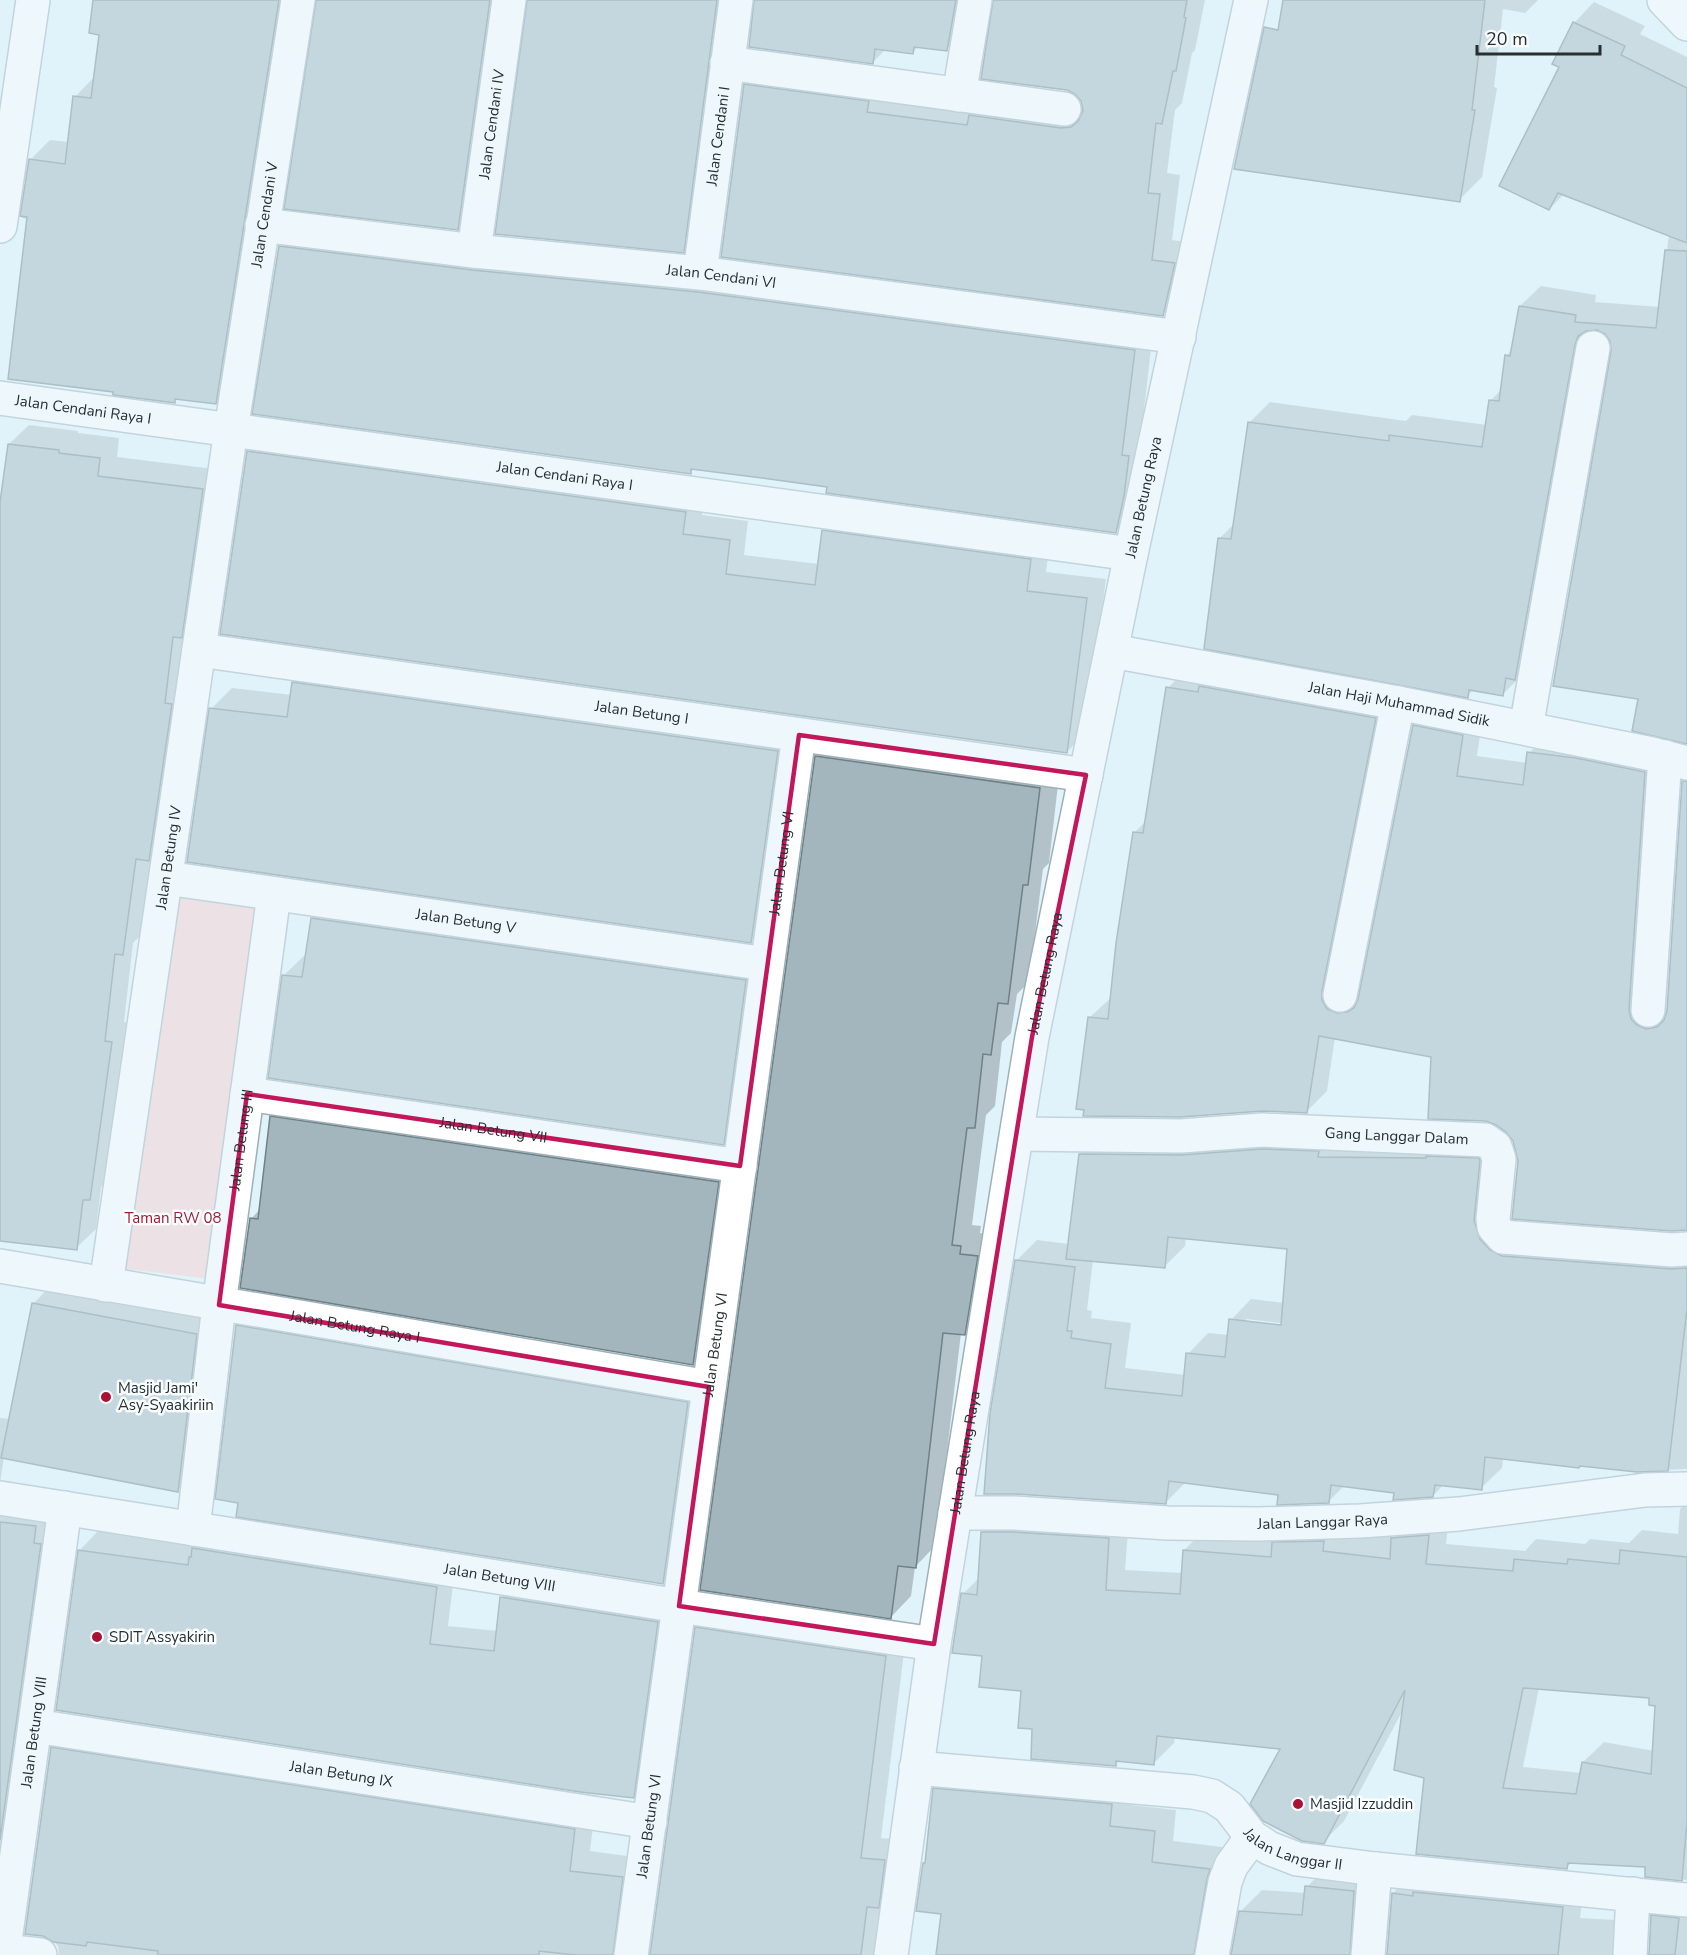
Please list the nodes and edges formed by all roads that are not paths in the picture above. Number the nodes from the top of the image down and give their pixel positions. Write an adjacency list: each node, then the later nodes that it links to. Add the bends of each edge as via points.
1 (33, 0): 13 (street)
2 (298, 0): 12 (street, Jalan Cendani V)
3 (509, 0): 14 (street, Jalan Cendani IV)
4 (736, 0): 9 (street, Jalan Cendani I)
5 (975, 0): 10 (street)
6 (1251, 0): 16 (street, Jalan Betung Raya)
7 (1664, 0): 8 (street)
8 (1687, 24)
9 (728, 63): 10 (street); 15 (street, Jalan Cendani I)
10 (959, 95): 11 (street)
11 (1064, 109)
12 (262, 225): 14 (street, Jalan Cendani VI); 19 (street, Jalan Cendani V)
13 (0, 226)
14 (474, 251): 15 (street, Jalan Cendani VI)
15 (700, 273): 16 (street, Jalan Cendani VI)
16 (1179, 337): 20 (street, Jalan Betung Raya)
17 (1593, 348): 24 (street)
18 (0, 398): 19 (street, Jalan Cendani Raya I)
19 (231, 430): 20 (street, Jalan Cendani Raya I); 21 (street, Jalan Betung IV)
20 (1131, 554): 22 (street, Jalan Betung Raya)
21 (199, 650): 25 (street, Jalan Betung I); 28 (street, Jalan Betung IV)
22 (1112, 651): 23 (street, Jalan Haji Muhammad Sidik); 27 (street, Jalan Betung Raya)
23 (1398, 703): 24 (street, Jalan Haji Muhammad Sidik); 31 (street)
24 (1526, 728): 26 (street, Jalan Haji Muhammad Sidik)
25 (799, 735): 27 (street, Jalan Betung I); 30 (street, Jalan Betung VI)
26 (1676, 760): 32 (street)
27 (1086, 775): 34 (street, Jalan Betung Raya, via 1032,1037)
28 (166, 878): 29 (street, Jalan Betung V); 38 (street, Jalan Betung IV)
29 (274, 894): 30 (street, Jalan Betung V); 33 (street, Jalan Betung III)
30 (767, 964): 35 (street, Jalan Betung VI)
31 (1340, 995)
32 (1648, 1010)
33 (247, 1094): 35 (street, Jalan Betung VII); 39 (street, Jalan Betung III)
34 (1017, 1134): 36 (street, Gang Langgar Dalam, via 1181,1136 1262,1130 1485,1140 1495,1147 1499,1160 1494,1227 1503,1237); 44 (street, Jalan Betung Raya)
35 (740, 1166): 40 (street, Jalan Betung VI)
36 (1687, 1250)
37 (0, 1266): 38 (street, Jalan Betung Raya I)
38 (106, 1285): 39 (street, Jalan Betung Raya I)
39 (219, 1305): 40 (street, Jalan Betung Raya I); 45 (street, Jalan Betung III)
40 (709, 1387): 46 (street, Jalan Betung VI)
41 (1687, 1490): 44 (street, Jalan Langgar Raya, via 1645,1490 1459,1514 1338,1522 1168,1523)
42 (0, 1498): 43 (street, Jalan Betung VIII)
43 (65, 1508): 45 (street, Jalan Betung VIII); 48 (street, Jalan Betung VIII)
44 (955, 1513): 47 (street, Jalan Betung Raya)
45 (193, 1529): 46 (street, Jalan Betung VIII)
46 (680, 1606): 47 (street, Jalan Betung VIII); 50 (street, Jalan Betung VI)
47 (933, 1644): 49 (street, Jalan Betung Raya)
48 (34, 1726): 50 (street, Jalan Betung IX); 55 (street, Jalan Betung VIII)
49 (916, 1768): 51 (street, Jalan Langgar II, via 1193,1792 1212,1796 1229,1807); 58 (street, Jalan Betung Raya)
50 (650, 1822): 57 (street, Jalan Betung VI)
51 (1252, 1837): 52 (street, Jalan Langgar II, via 1297,1859); 59 (street, via 1225,1882)
52 (1375, 1869): 53 (street, Jalan Langgar II); 60 (street)
53 (1633, 1894): 54 (street, Jalan Langgar II); 61 (street)
54 (1687, 1900)
55 (4, 1953): 56 (street)
56 (40, 1955)
57 (632, 1955)
58 (891, 1955)
59 (1212, 1955)
60 (1368, 1955)
61 (1630, 1955)

